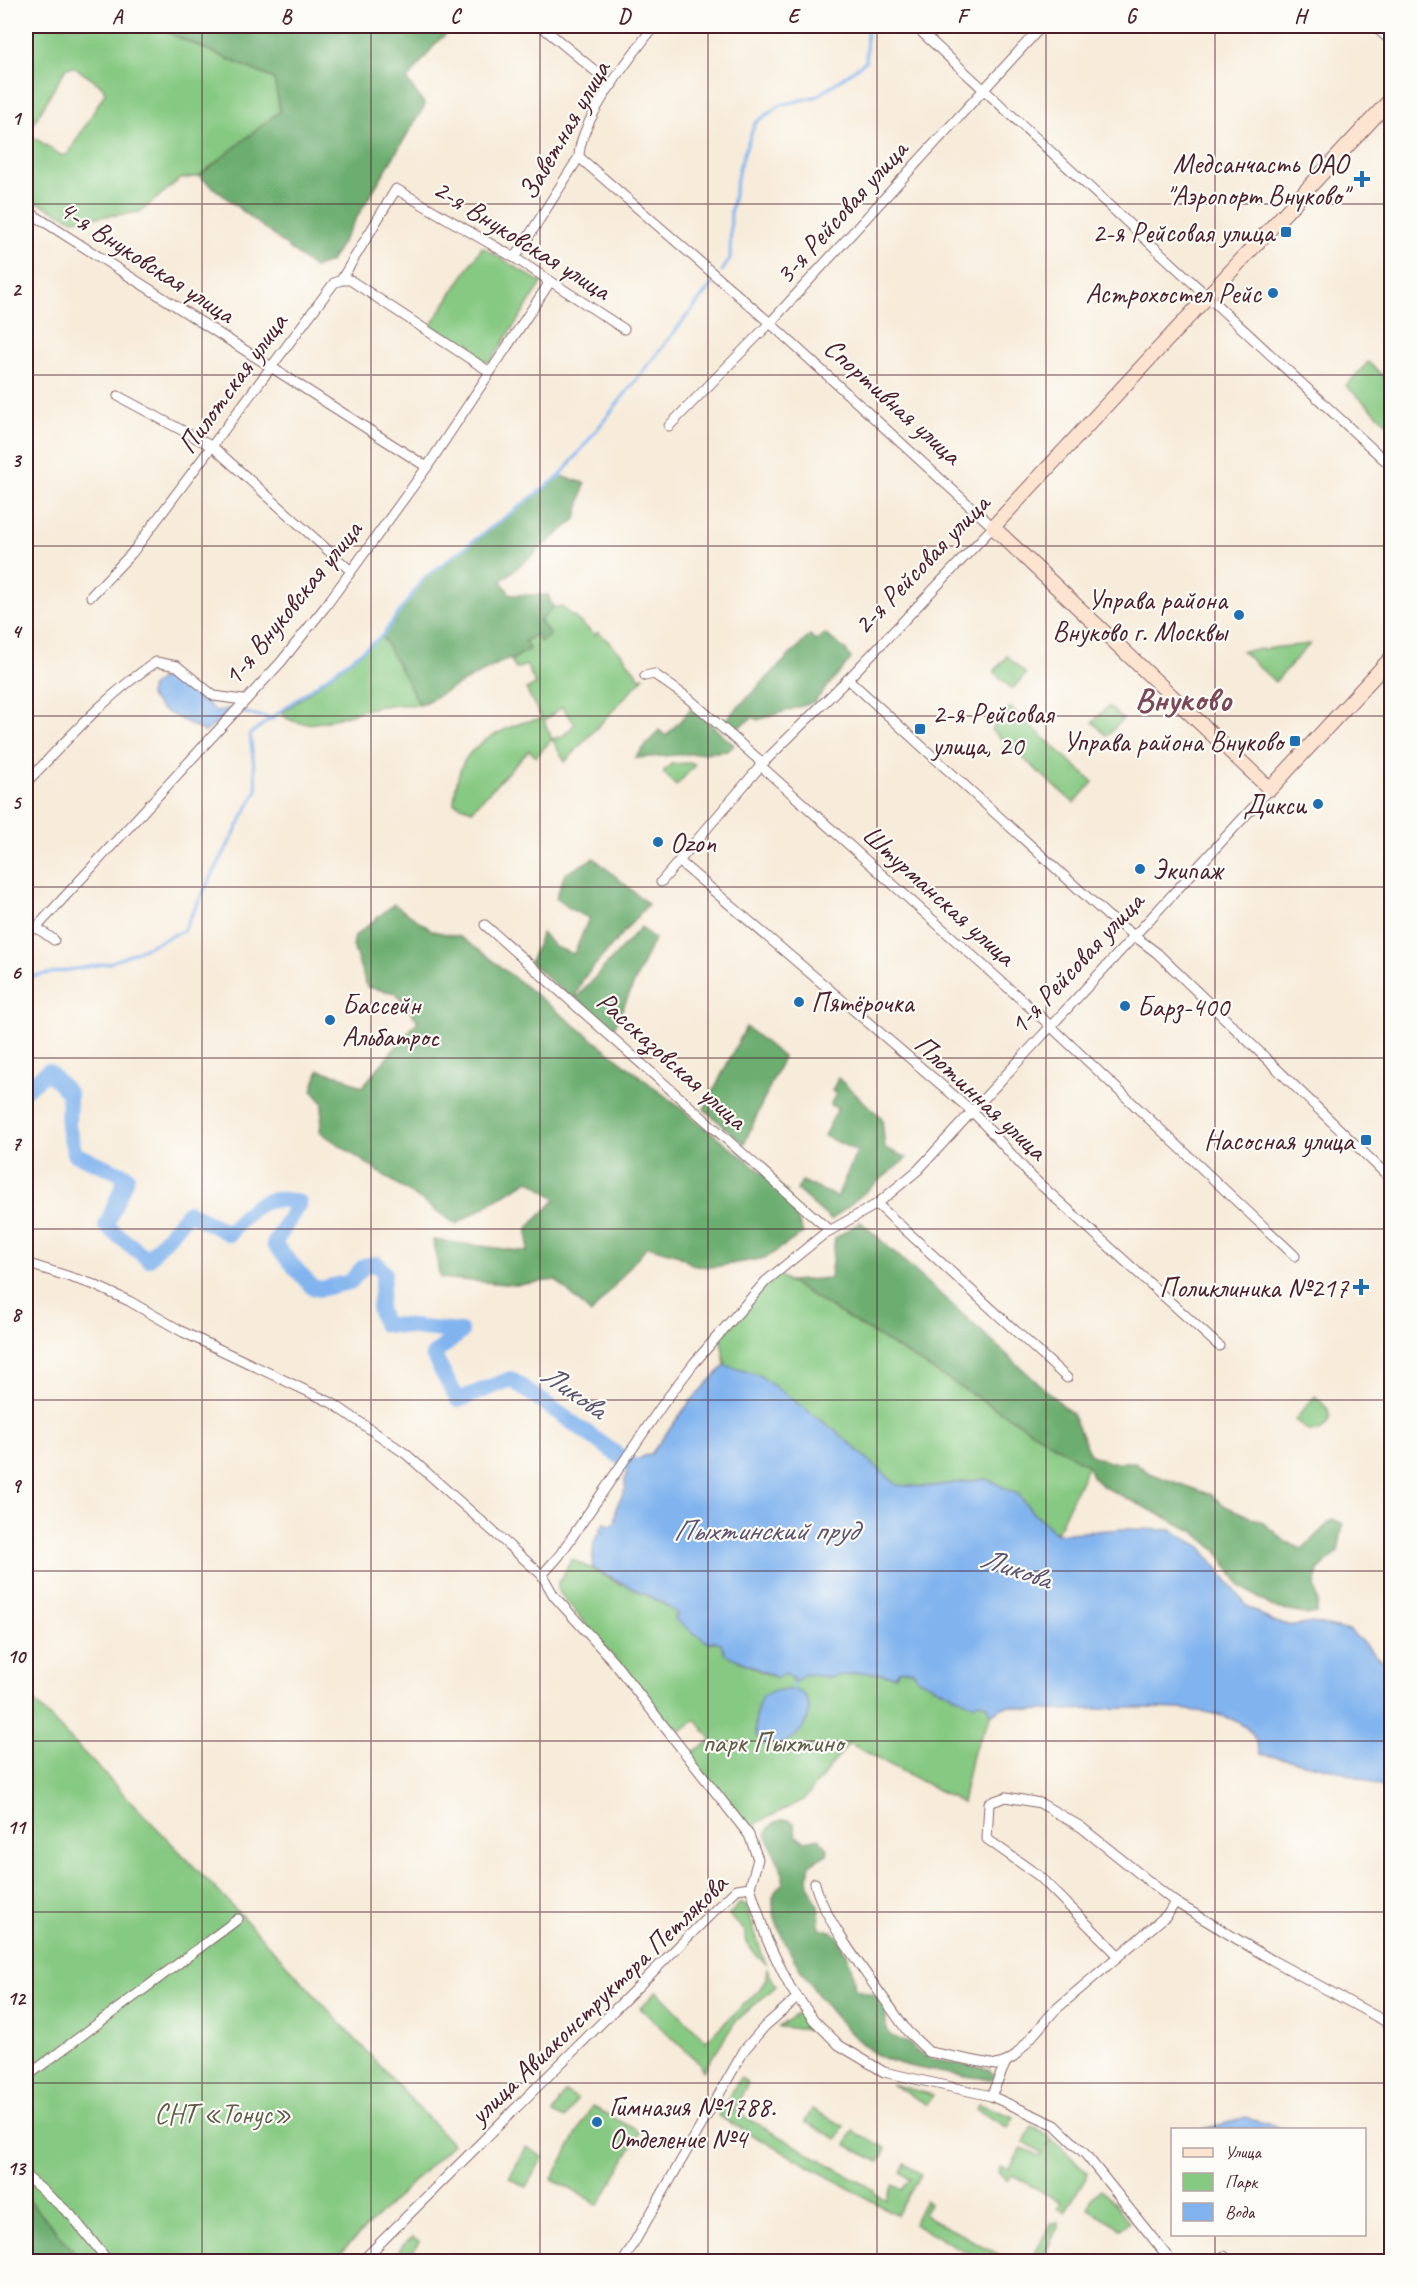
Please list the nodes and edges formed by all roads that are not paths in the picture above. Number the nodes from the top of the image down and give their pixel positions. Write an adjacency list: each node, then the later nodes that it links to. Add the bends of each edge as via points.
1 (541, 26): 7 (street)
2 (654, 26): 7 (street, Заветная улица)
3 (915, 26): 8 (street)
4 (1042, 26): 8 (street, 3-я Рейсовая улица)
5 (1374, 26): 6 (street)
6 (1392, 42)
7 (612, 85): 10 (street, Заветная улица, via 586,127)
8 (983, 89): 16 (street); 17 (street, 3-я Рейсовая улица)
9 (1392, 98): 16 (street, 2-я Рейсовая улица)
10 (579, 157): 13 (street, Заветная улица); 17 (street, Спортивная улица)
11 (396, 189): 13 (street, 2-я Внуковская улица); 15 (street, Пилотская улица)
12 (26, 210): 19 (street, 4-я Внуковская улица)
13 (515, 258): 14 (street, 2-я Внуковская улица)
14 (546, 279): 18 (street, 2-я Внуковская улица); 20 (street, 1-я Внуковская улица, via 548,285)
15 (341, 280): 19 (street, Пилотская улица, via 334,283); 20 (street, via 350,280)
16 (1208, 296): 25 (street); 26 (street, 2-я Рейсовая улица)
17 (770, 323): 22 (street, 3-я Рейсовая улица); 26 (street, Спортивная улица)
18 (624, 329)
19 (271, 367): 23 (street, Пилотская улица); 24 (street, 4-я Внуковская улица)
20 (490, 372): 24 (street, 1-я Внуковская улица)
21 (118, 396): 23 (street)
22 (669, 426)
23 (213, 447): 27 (street); 28 (street, Пилотская улица, via 132,553)
24 (427, 467): 27 (street, 1-я Внуковская улица)
25 (1392, 467)
26 (993, 527): 31 (street, 2-я Рейсовая улица); 35 (street, Спортивная улица)
27 (351, 571): 32 (street, 1-я Внуковская улица, via 281,662)
28 (91, 596)
29 (1392, 657): 35 (street, 1-я Рейсовая улица)
30 (645, 676): 33 (street, Штурманская улица, via 654,674 688,698 758,759)
31 (848, 679): 33 (street, 2-я Рейсовая улица); 41 (street, via 1099,908)
32 (243, 700): 34 (street, via 214,696 177,666 156,662 101,705); 40 (street, 1-я Внуковская улица)
33 (761, 766): 36 (street, 2-я Рейсовая улица); 43 (street, Штурманская улица)
34 (26, 783)
35 (1270, 789): 41 (street, 1-я Рейсовая улица)
36 (680, 862): 37 (street, 2-я Рейсовая улица); 44 (street, Плотинная улица)
37 (661, 882)
38 (26, 920): 40 (street)
39 (485, 924): 47 (street, Рассказовская улица)
40 (35, 929): 42 (street)
41 (1136, 936): 43 (street, 1-я Рейсовая улица); 45 (street)
42 (54, 940)
43 (1051, 1026): 44 (street, 1-я Рейсовая улица); 48 (street, Штурманская улица)
44 (973, 1112): 46 (street, 1-я Рейсовая улица, via 918,1170); 50 (street, Плотинная улица, via 1032,1177)
45 (1392, 1180)
46 (877, 1204): 47 (street, 1-я Рейсовая улица); 51 (street)
47 (829, 1230): 52 (street, 1-я Рейсовая улица, via 766,1281 694,1363)
48 (1295, 1256)
49 (26, 1263): 52 (street, via 92,1284 332,1403 406,1454)
50 (1220, 1346)
51 (1066, 1378)
52 (542, 1575): 54 (street, via 554,1596 613,1661 748,1835 758,1859)
53 (815, 1883): 60 (street, via 830,1917 907,2031 921,2045 944,2056)
54 (750, 1887): 58 (street, улица Авиаконструктора Петлякова, via 771,1950); 65 (street, улица Авиаконструктора Петлякова, via 737,1889 716,1909)
55 (1175, 1902): 57 (street, via 1168,1914); 57 (street, via 1081,1827 1040,1803 1006,1797 989,1803 987,1839 1039,1876); 59 (street)
56 (238, 1919): 61 (street)
57 (1118, 1955): 60 (street, via 1055,2010)
58 (797, 1998): 62 (street, улица Авиаконструктора Петлякова, via 838,2044 884,2072); 66 (street, via 752,2038)
59 (1392, 2025)
60 (1006, 2062): 62 (street)
61 (26, 2077)
62 (991, 2096): 67 (street, улица Авиаконструктора Петлякова, via 1055,2126 1086,2155)
63 (26, 2176): 64 (street, via 71,2215)
64 (108, 2262)
65 (361, 2262)
66 (623, 2262)
67 (1172, 2262)

